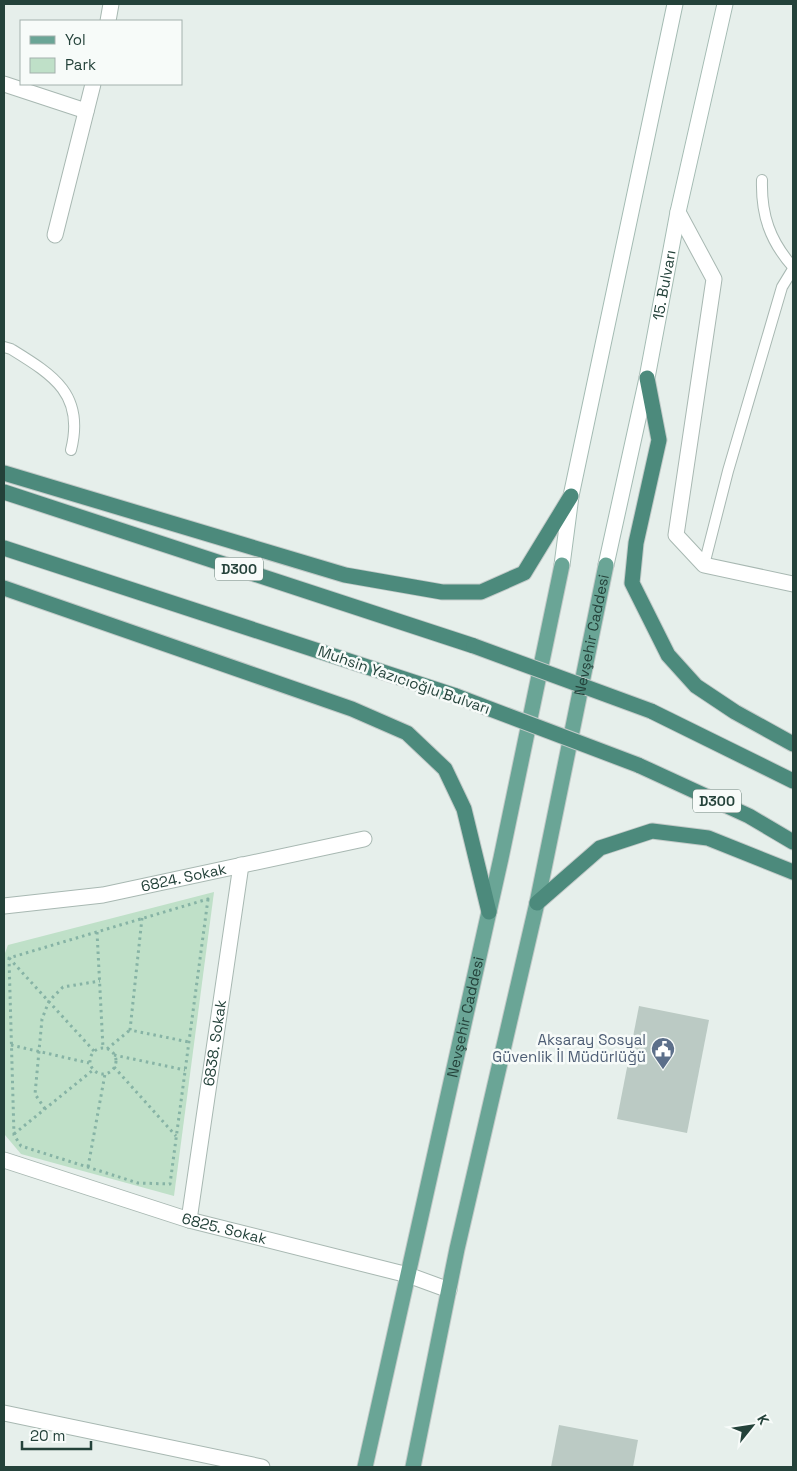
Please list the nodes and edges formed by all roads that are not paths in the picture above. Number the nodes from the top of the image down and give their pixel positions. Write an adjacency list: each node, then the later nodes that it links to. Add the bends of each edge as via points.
1 (112, 4): 4 (street)
2 (675, 4): 17 (street)
3 (725, 4): 9 (street, 15. Bulvarı)
4 (108, 20)
5 (4, 84): 7 (street)
6 (93, 85): 7 (street)
7 (86, 111): 10 (street)
8 (762, 180): 11 (lane, via 766,224)
9 (678, 212): 13 (street, 15. Bulvarı); 21 (street, via 714,278 676,535)
10 (56, 235)
11 (793, 268): 21 (lane, via 782,288)
12 (4, 347): 14 (lane, via 48,372 63,388 71,404 75,424)
13 (647, 378): 20 (street, 15. Bulvarı); 24 (highway, via 659,440 636,543 632,583 668,655 696,686)
14 (71, 450)
15 (4, 473): 17 (highway, via 345,575 442,592 481,592 524,574)
16 (4, 492): 25 (highway, D300, bridge, via 474,646 651,711)
17 (571, 496): 19 (street)
18 (4, 548): 27 (highway, Muhsin Yazıcıoğlu Bulvarı / D300, bridge, via 456,696 638,765 749,816)
19 (562, 565): 32 (main road, Nevşehir Caddesi)
20 (606, 565): 30 (main road, Nevşehir Caddesi)
21 (704, 565): 22 (street)
22 (793, 584)
23 (4, 588): 32 (highway, via 352,709 407,733 445,769 460,801)
24 (793, 744)
25 (793, 781)
26 (364, 839): 28 (street, 6824. Sokak)
27 (793, 842)
28 (242, 865): 31 (street, 6824. Sokak, via 102,895); 34 (street, 6838. Sokak)
29 (793, 872): 30 (highway, via 708,838 652,831 600,848)
30 (537, 903): 36 (main road, Nevşehir Caddesi)
31 (4, 906)
32 (489, 912): 35 (main road, Nevşehir Caddesi)
33 (4, 1160): 34 (street, 6825. Sokak)
34 (189, 1220): 35 (street, 6825. Sokak)
35 (408, 1275): 36 (street, 6825. Sokak); 39 (main road, Nevşehir Caddesi)
36 (448, 1290): 40 (main road, Nevşehir Caddesi)
37 (4, 1413): 38 (street)
38 (262, 1467)
39 (365, 1467)
40 (413, 1467)

